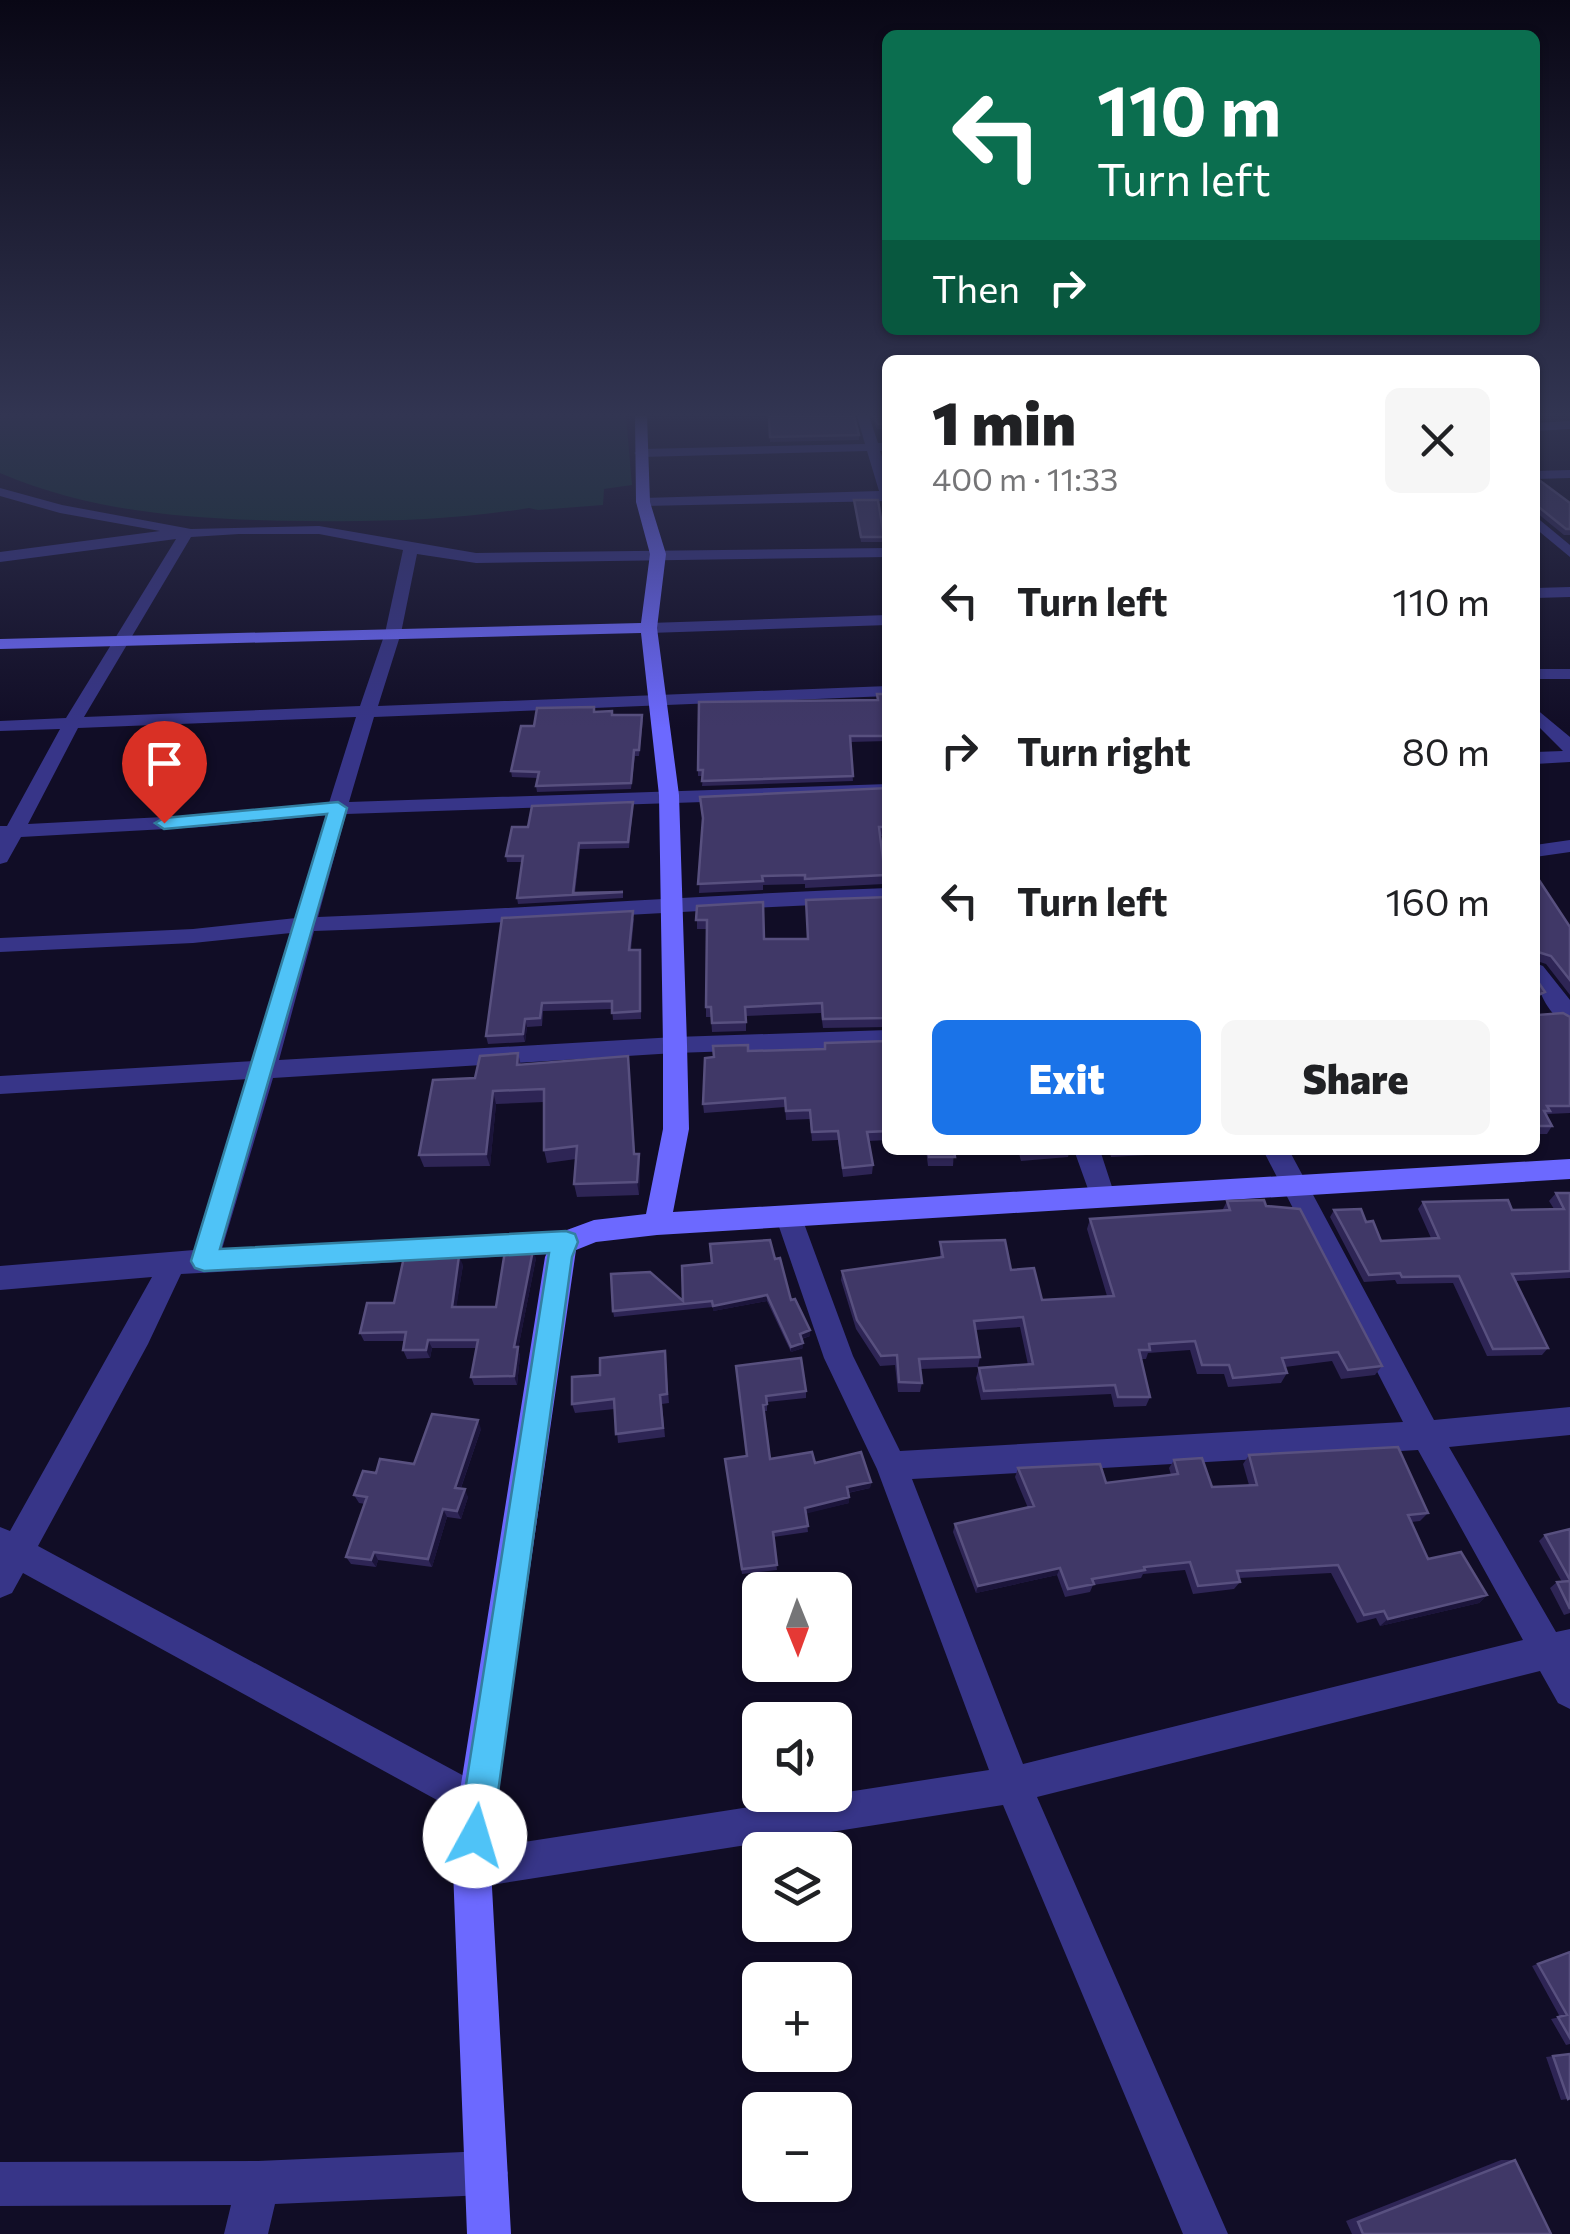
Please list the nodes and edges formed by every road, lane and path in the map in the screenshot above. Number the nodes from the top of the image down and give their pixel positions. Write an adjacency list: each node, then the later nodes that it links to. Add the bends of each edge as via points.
1 (122, 520): 6 (street)
2 (648, 520): 10 (street)
3 (1540, 526): 5 (street)
4 (1540, 527): 9 (street)
5 (1570, 528)
6 (187, 532): 7 (street, via 319,530); 11 (street); 15 (street)
7 (412, 548): 10 (street, via 476,558); 14 (street)
8 (882, 552): 10 (street)
9 (1570, 552)
10 (658, 554): 13 (street)
11 (0, 557)
12 (882, 620): 13 (street)
13 (649, 628): 14 (street); 20 (street)
14 (393, 633): 15 (street); 21 (street)
15 (121, 640): 16 (street); 23 (street)
16 (0, 644)
17 (1540, 674): 18 (street)
18 (1570, 674)
19 (882, 691): 20 (street)
20 (659, 700): 21 (street); 29 (street)
21 (368, 714): 23 (street); 30 (street)
22 (1540, 718): 25 (street)
23 (72, 723): 24 (street); 31 (street)
24 (0, 726)
25 (1570, 747)
26 (1570, 756): 27 (street)
27 (1540, 758)
28 (882, 790): 29 (street)
29 (669, 796): 30 (street); 36 (street)
30 (338, 808): 31 (street); 37 (street)
31 (7, 832): 34 (street)
32 (1570, 846): 33 (street)
33 (1540, 850)
34 (0, 858)
35 (882, 895): 36 (street)
36 (670, 904): 37 (street); 43 (street)
37 (306, 924): 38 (street); 44 (street)
38 (0, 945)
39 (1540, 977): 40 (street)
40 (1568, 1011): 41 (street)
41 (1540, 1012)
42 (882, 1038): 43 (street)
43 (675, 1045): 44 (street); 52 (street, via 676,1129)
44 (264, 1069): 45 (street); 54 (street)
45 (0, 1084)
46 (1089, 1155): 50 (street)
47 (1278, 1155): 49 (street)
48 (1570, 1169): 49 (street)
49 (1292, 1183): 50 (street); 58 (street)
50 (1102, 1196): 51 (street)
51 (789, 1218): 52 (street); 59 (street, via 839,1358)
52 (657, 1224): 53 (street, via 594,1231)
53 (566, 1242): 54 (street); 64 (street)
54 (204, 1261): 55 (street)
55 (172, 1265): 56 (street); 60 (street)
56 (0, 1278)
57 (1570, 1421): 58 (street)
58 (1426, 1435): 59 (street); 61 (street)
59 (892, 1466): 63 (street)
60 (6, 1559): 64 (street)
61 (1560, 1649): 62 (street); 63 (street)
62 (1570, 1691)
63 (1014, 1785): 65 (street); 71 (street)
64 (477, 1803): 65 (street)
65 (472, 1869): 66 (street)
66 (486, 2173): 68 (street); 70 (street)
67 (0, 2184): 68 (street)
68 (258, 2184): 69 (street)
69 (246, 2234)
70 (488, 2234)
71 (1206, 2234)

